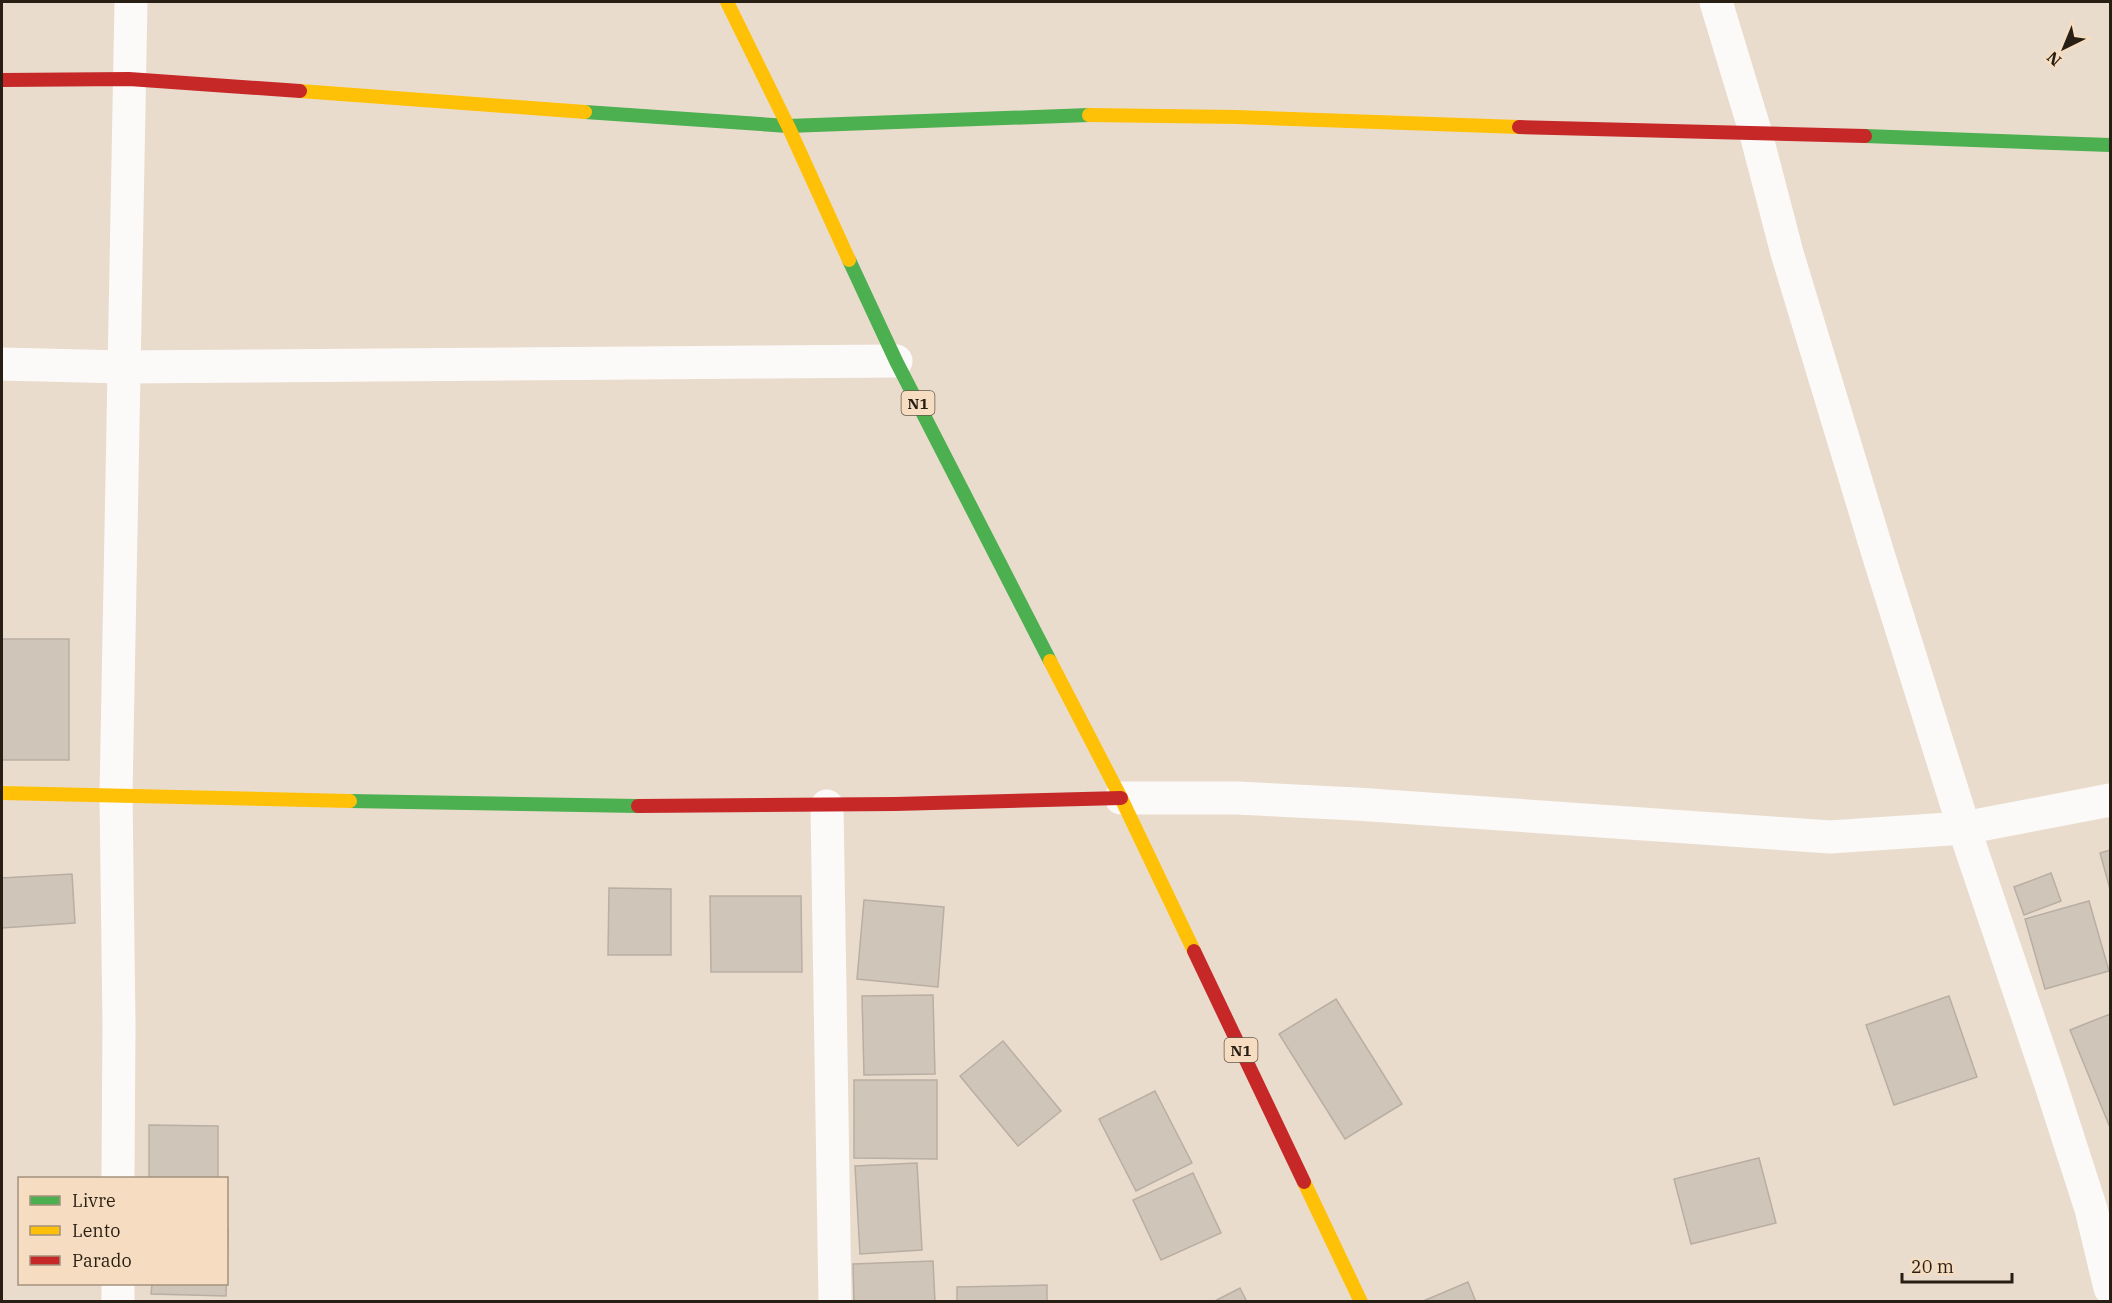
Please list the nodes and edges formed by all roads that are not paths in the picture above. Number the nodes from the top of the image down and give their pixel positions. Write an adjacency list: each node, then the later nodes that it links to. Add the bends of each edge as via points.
1 (131, 2): 4 (street)
2 (727, 2): 6 (main road, N1)
3 (1716, 2): 7 (street)
4 (129, 79): 5 (main road); 6 (main road); 11 (street)
5 (2, 80)
6 (788, 126): 7 (main road, via 1099,115); 9 (main road, N1)
7 (1756, 134): 8 (main road); 17 (street, via 1794,276)
8 (2110, 145)
9 (896, 361): 11 (street); 14 (main road, N1)
10 (2, 364): 11 (street)
11 (123, 367): 13 (street)
12 (2, 794): 13 (main road)
13 (116, 795): 16 (main road, via 519,805); 18 (street)
14 (1120, 798): 16 (main road); 17 (street, via 1356,804 1830,837); 23 (main road, N1)
15 (2110, 800): 17 (street)
16 (827, 806): 22 (street)
17 (1964, 828): 20 (street, via 2091,1209)
18 (118, 1177)
19 (118, 1285): 21 (street)
20 (2110, 1288)
21 (118, 1302)
22 (835, 1302)
23 (1361, 1302)

